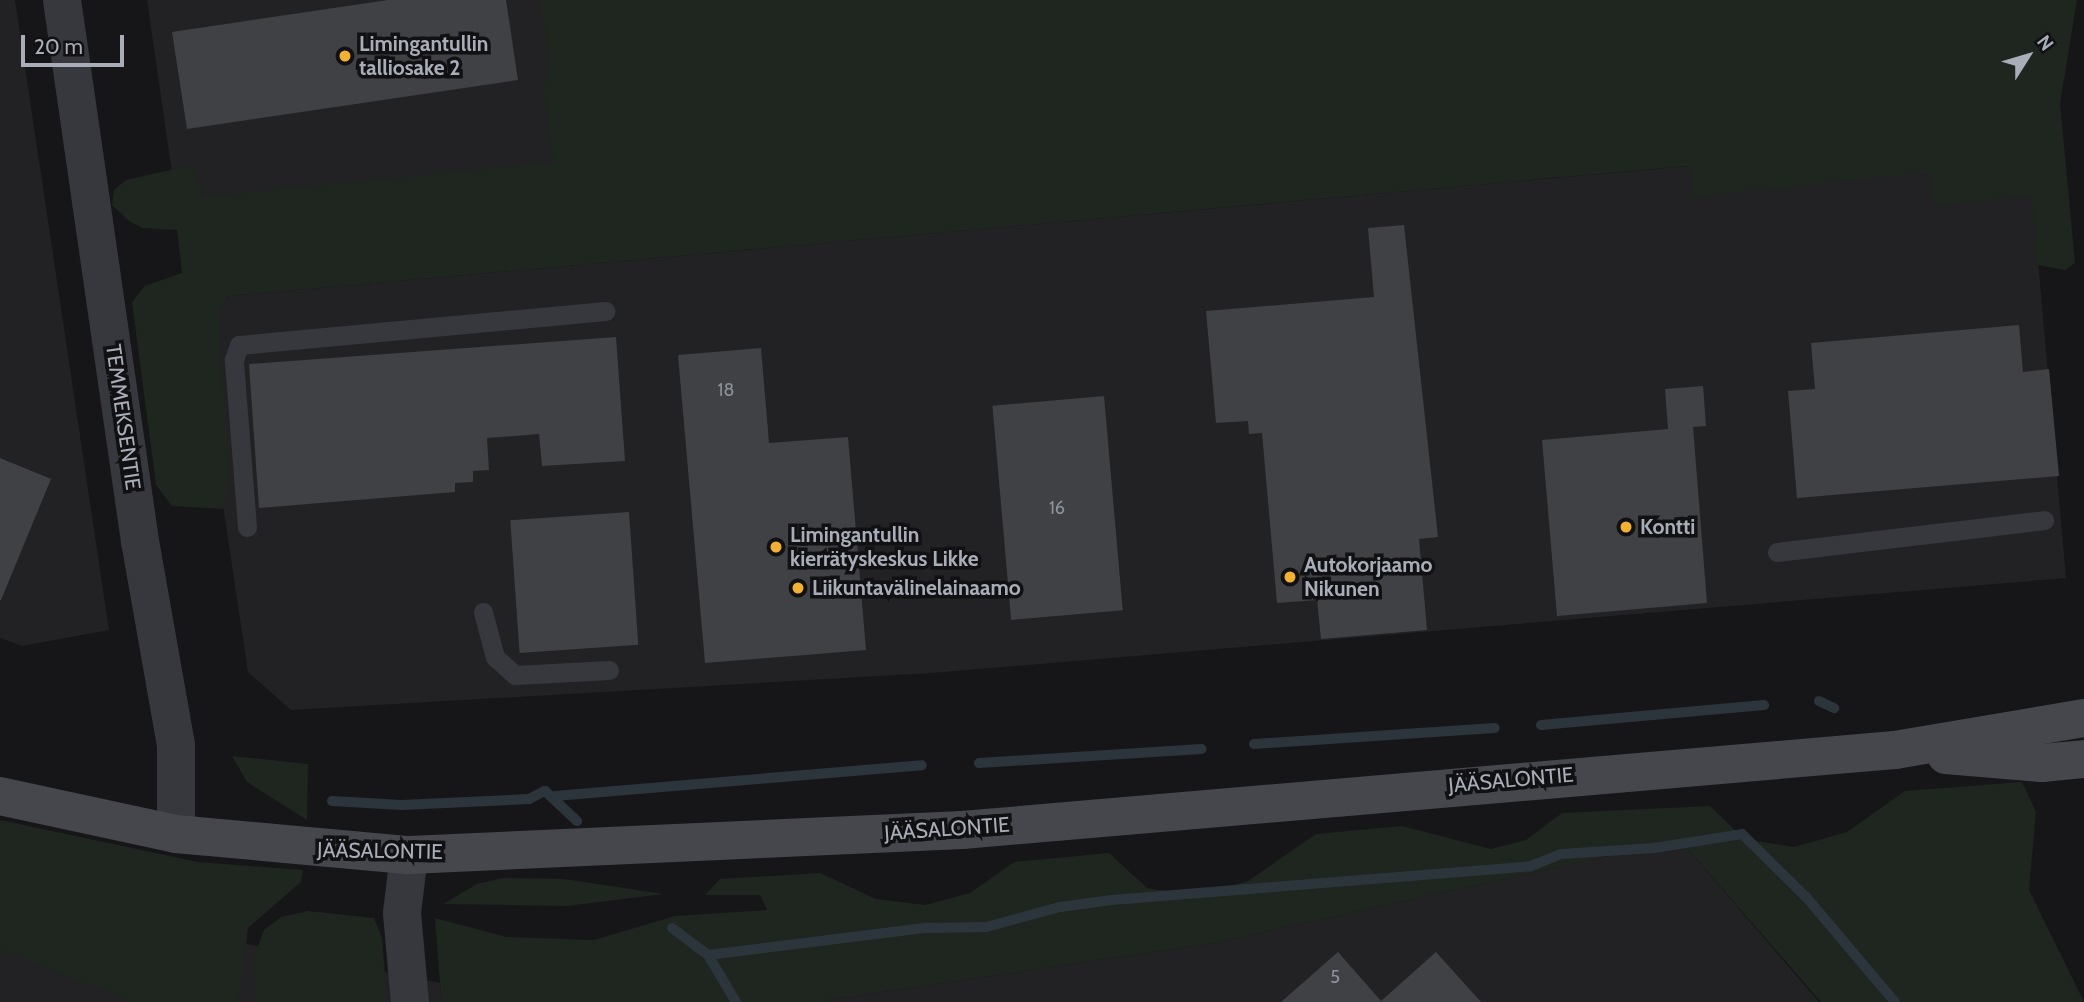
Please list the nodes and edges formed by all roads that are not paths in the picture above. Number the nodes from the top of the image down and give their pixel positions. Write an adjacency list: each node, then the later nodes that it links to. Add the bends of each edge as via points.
1 (62, 0): 12 (street, TEMMEKSENTIE, via 140,541 176,745)
2 (605, 312): 4 (lane, via 239,345 234,360)
3 (2044, 520): 5 (lane)
4 (247, 527)
5 (1777, 552)
6 (483, 612): 7 (lane, via 495,657 515,675)
7 (609, 670)
8 (2084, 718): 9 (main road, JÄÄSALONTIE)
9 (1895, 750): 10 (main road, JÄÄSALONTIE, via 2042,763); 13 (main road, JÄÄSALONTIE, via 961,830)
10 (2084, 760)
11 (0, 796): 12 (main road, JÄÄSALONTIE)
12 (176, 834): 13 (main road, JÄÄSALONTIE)
13 (409, 855): 14 (street, via 402,913)
14 (410, 1002)

